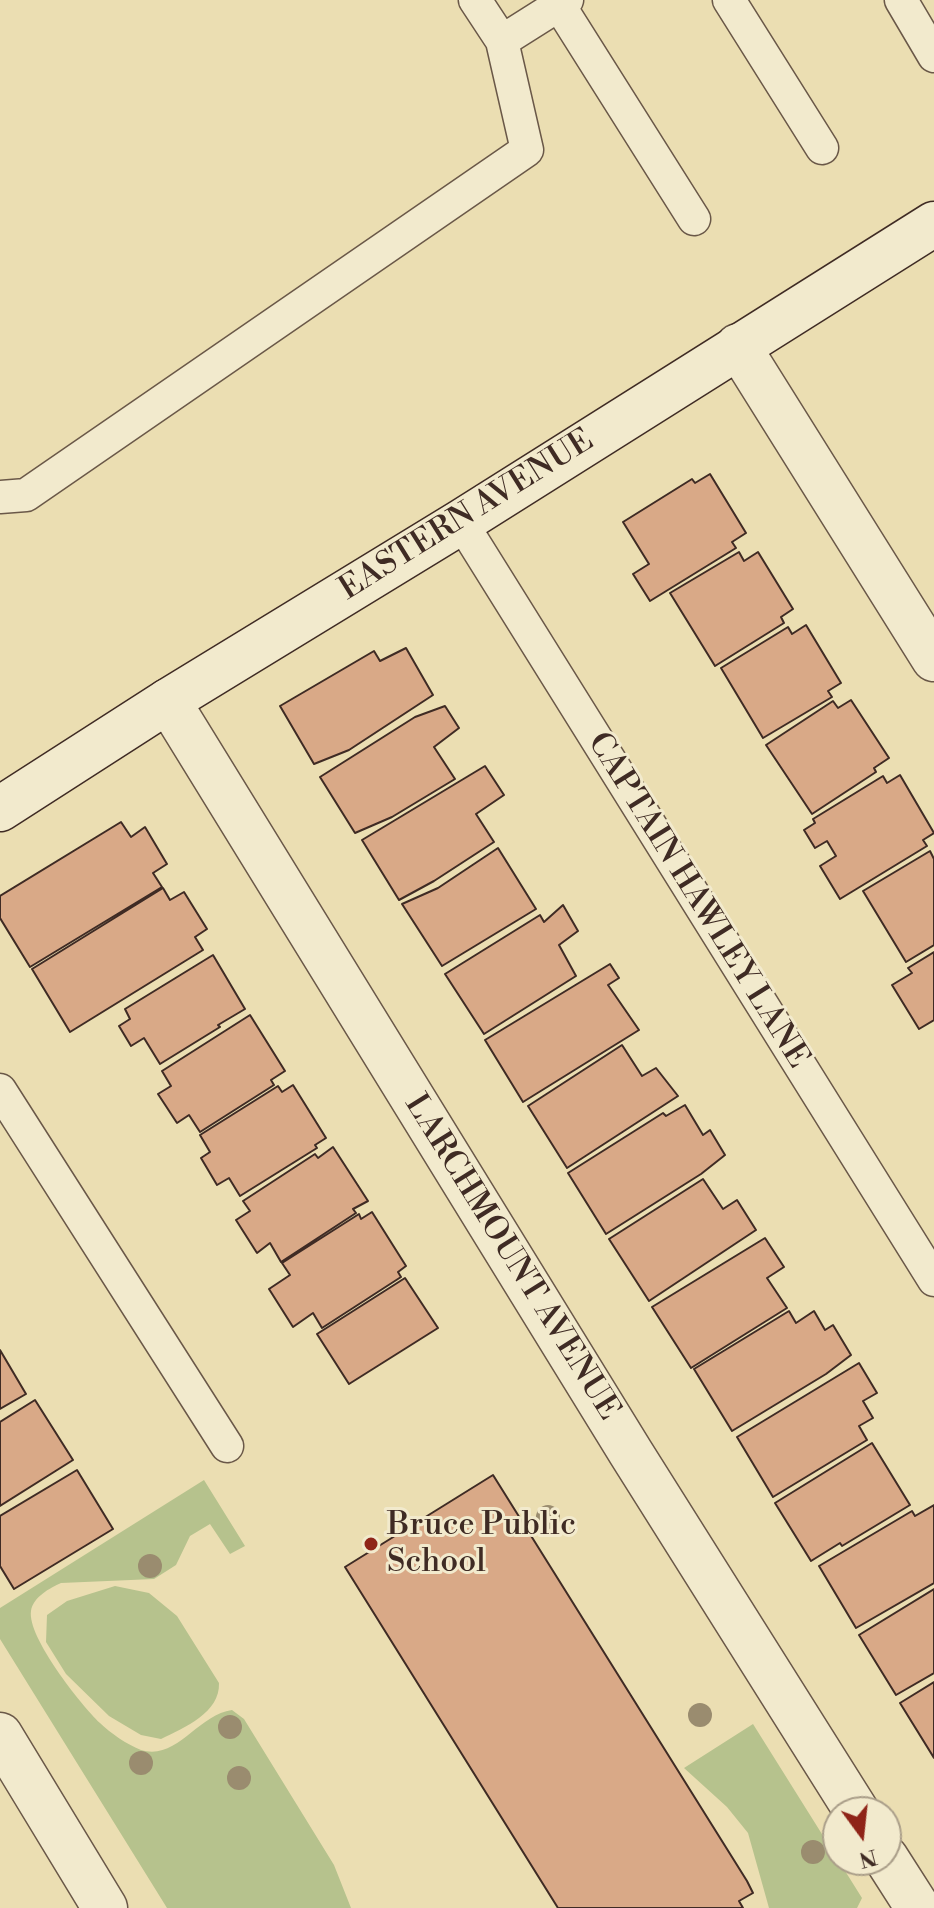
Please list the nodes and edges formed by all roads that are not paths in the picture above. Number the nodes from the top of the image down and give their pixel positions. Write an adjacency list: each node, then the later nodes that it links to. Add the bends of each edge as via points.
1 (475, 0): 5 (lane)
2 (729, 0): 7 (lane)
3 (901, 0): 6 (lane)
4 (563, 3): 5 (lane); 8 (lane)
5 (502, 41): 11 (lane, via 527,150 26,495)
6 (934, 56)
7 (822, 148)
8 (694, 219)
9 (934, 224): 10 (street, EASTERN AVENUE)
10 (738, 346): 12 (street, EASTERN AVENUE); 13 (street)
11 (0, 497)
12 (461, 522): 14 (street, EASTERN AVENUE); 17 (lane, CAPTAIN HAWLEY LANE)
13 (929, 640)
14 (168, 701): 15 (street, EASTERN AVENUE); 20 (street, LARCHMOUNT AVENUE)
15 (0, 809)
16 (0, 1090): 18 (lane)
17 (934, 1280)
18 (227, 1446)
19 (0, 1735): 22 (street)
20 (847, 1796)
21 (898, 1876): 23 (street)
22 (105, 1908)
23 (918, 1908)

